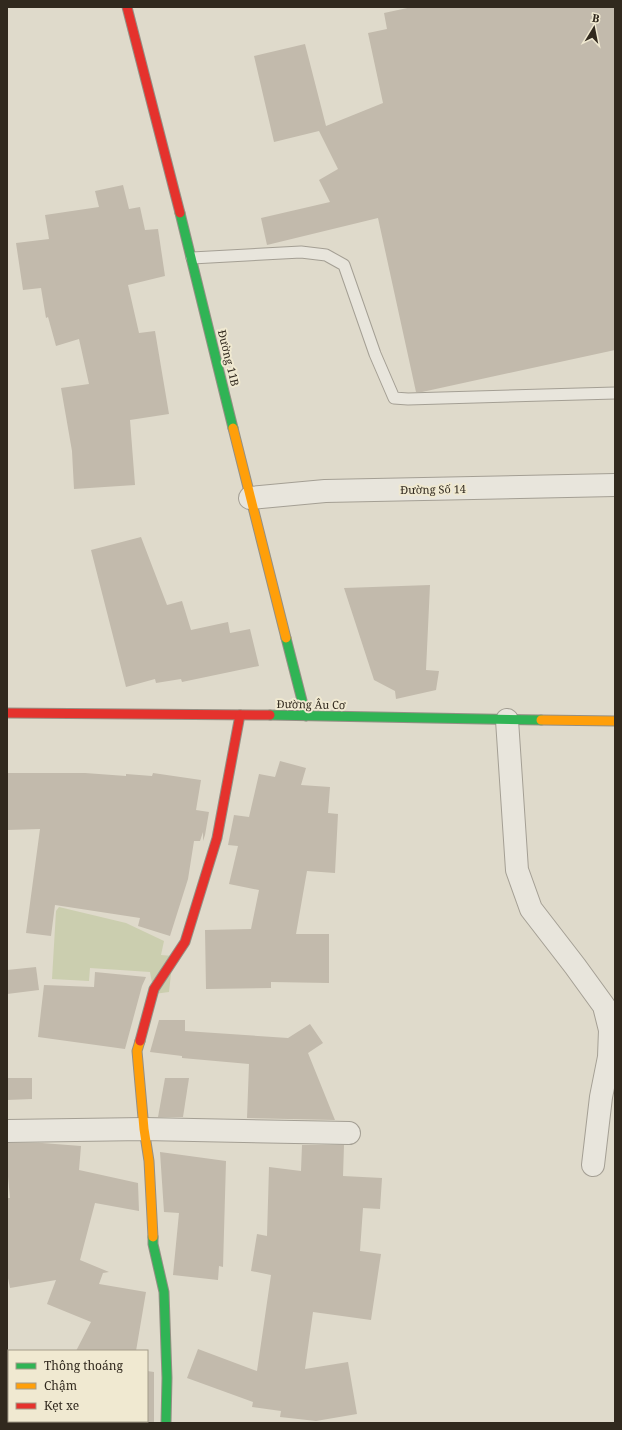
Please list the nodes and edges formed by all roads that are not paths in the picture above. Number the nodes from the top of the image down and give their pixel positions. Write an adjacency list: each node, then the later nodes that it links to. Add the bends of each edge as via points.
1 (127, 7): 2 (street, Đường 11B)
2 (192, 258): 3 (lane, via 301,252 326,255 344,265 375,354 394,398); 5 (street, Đường 11B)
3 (615, 393)
4 (615, 485): 5 (street, Đường Số 14, via 325,490)
5 (250, 498): 8 (street, Đường 11B)
6 (7, 713): 7 (street, Đường Âu Cơ)
7 (240, 715): 8 (street, Đường Âu Cơ); 11 (street, via 217,838 185,942 154,989 137,1051)
8 (306, 716): 9 (street, Đường Âu Cơ)
9 (507, 720): 10 (street, Đường Âu Cơ); 14 (street, via 517,870 531,909 604,1006 610,1030 609,1057 601,1097)
10 (615, 721)
11 (144, 1129): 12 (street); 13 (street); 15 (street, via 149,1161 153,1244 164,1292)
12 (7, 1131)
13 (349, 1133)
14 (593, 1165)
15 (166, 1423)

